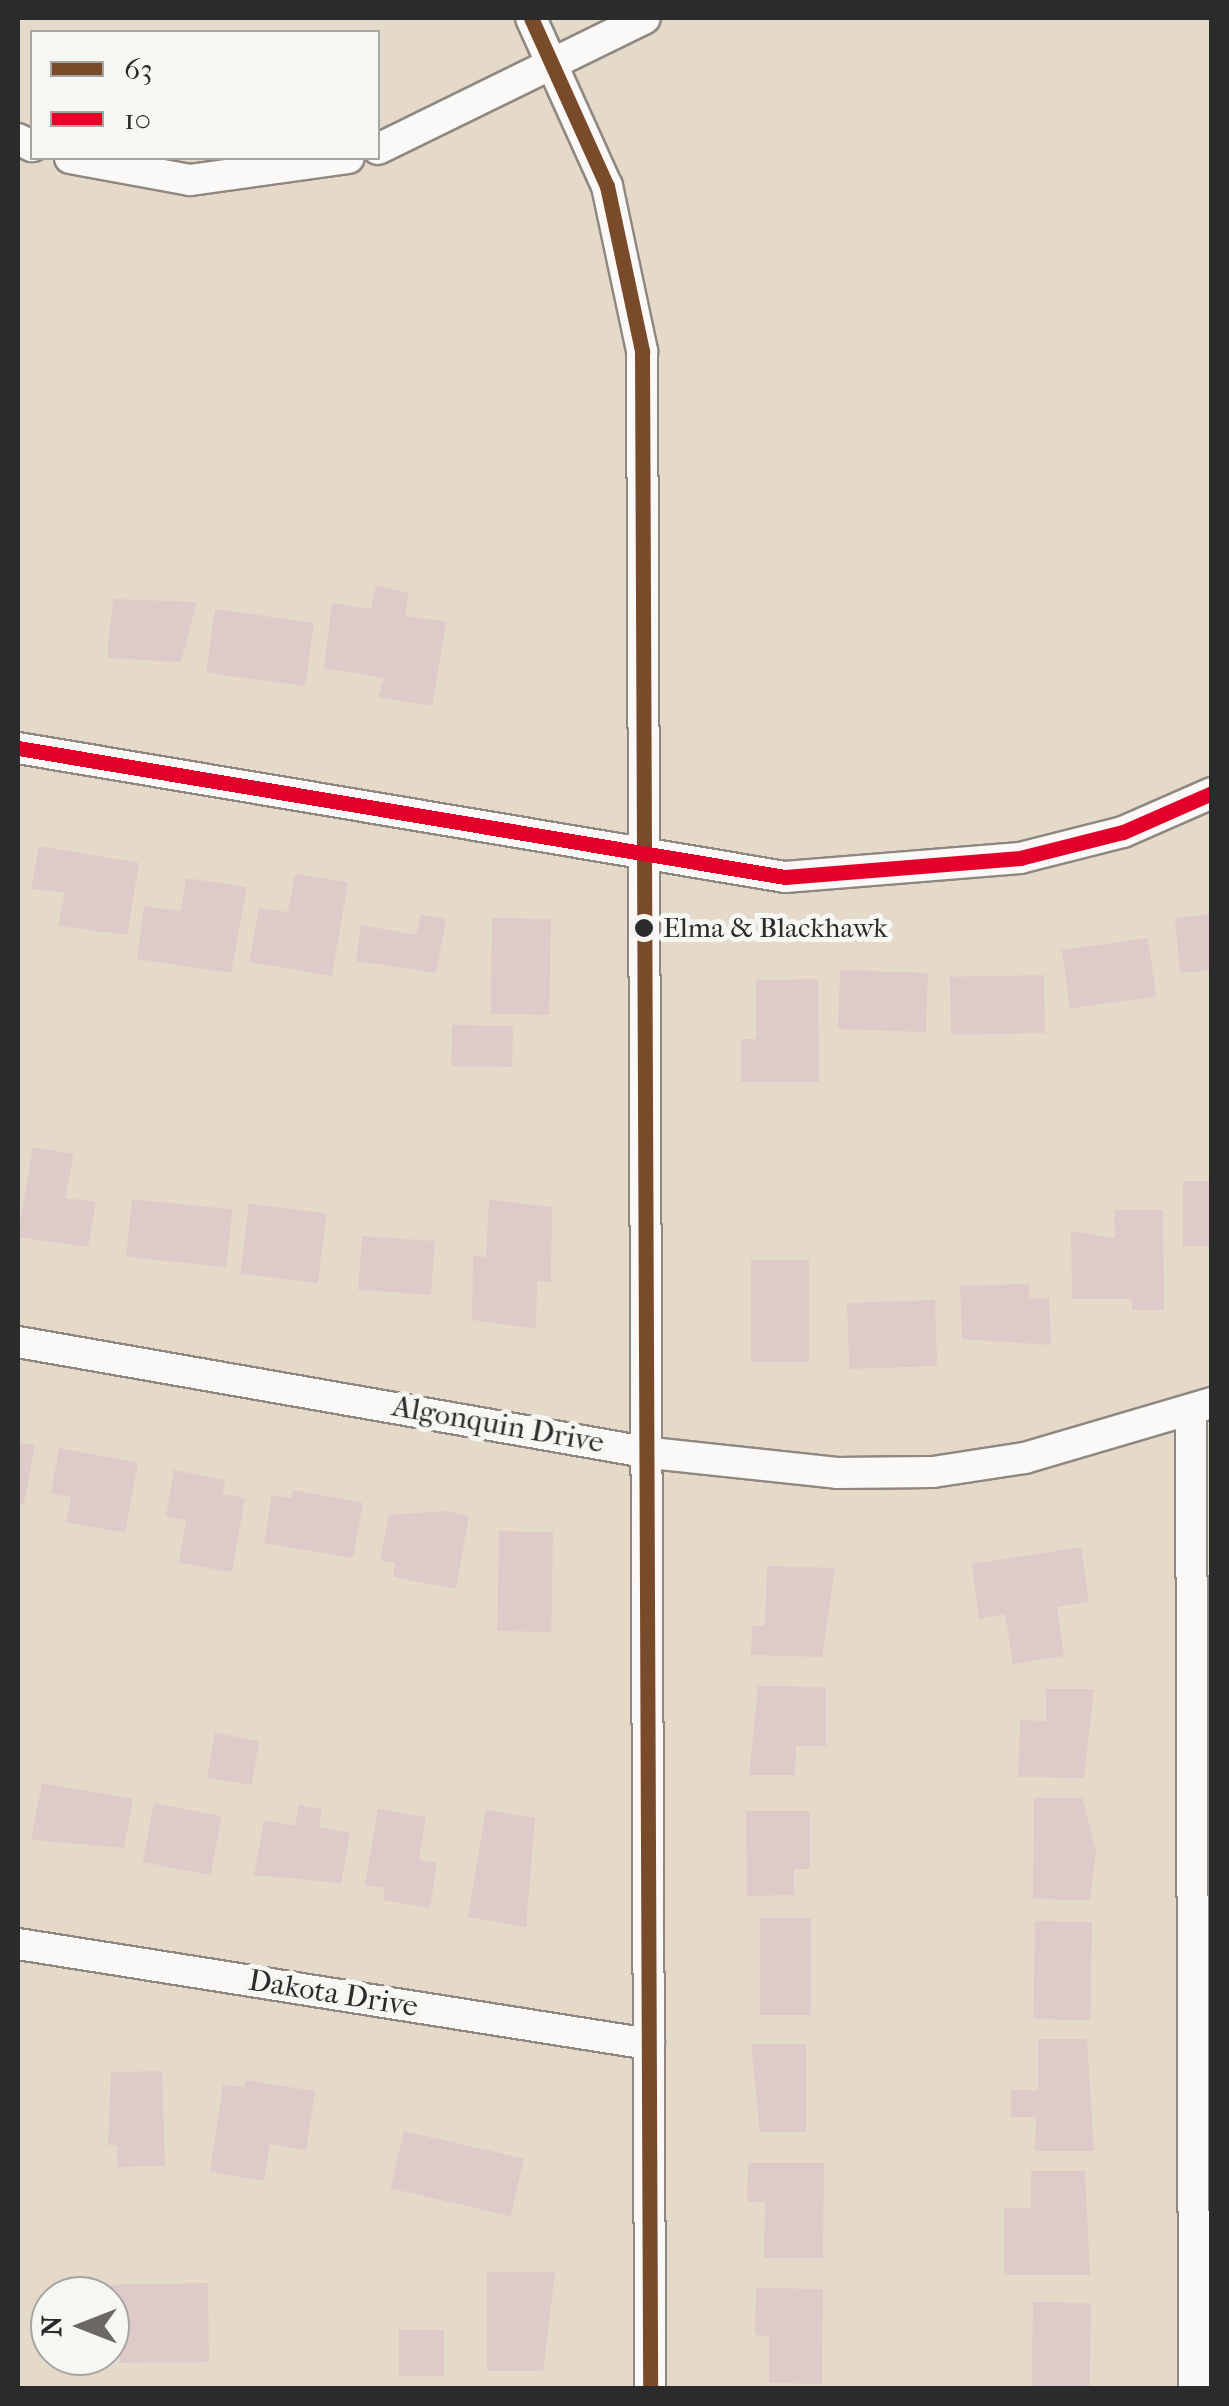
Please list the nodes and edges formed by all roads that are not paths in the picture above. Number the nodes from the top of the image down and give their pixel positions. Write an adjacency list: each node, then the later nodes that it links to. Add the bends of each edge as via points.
1 (531, 18): 3 (street)
2 (645, 18): 3 (street)
3 (557, 64): 4 (street); 9 (street, via 607,186 642,352)
4 (380, 148)
5 (81, 160): 6 (street, via 190,180)
6 (334, 160)
7 (18, 748): 9 (street)
8 (1212, 793): 9 (street, via 1070,848 944,870 785,876)
9 (644, 855): 12 (street)
10 (18, 1342): 12 (street, Algonquin Drive)
11 (1202, 1408): 12 (street, Algonquin Drive, via 1062,1450 933,1472 789,1470); 16 (street)
12 (651, 1452): 14 (street)
13 (18, 1944): 14 (street, Dakota Drive)
14 (650, 2044): 15 (street)
15 (650, 2388)
16 (1194, 2388)

